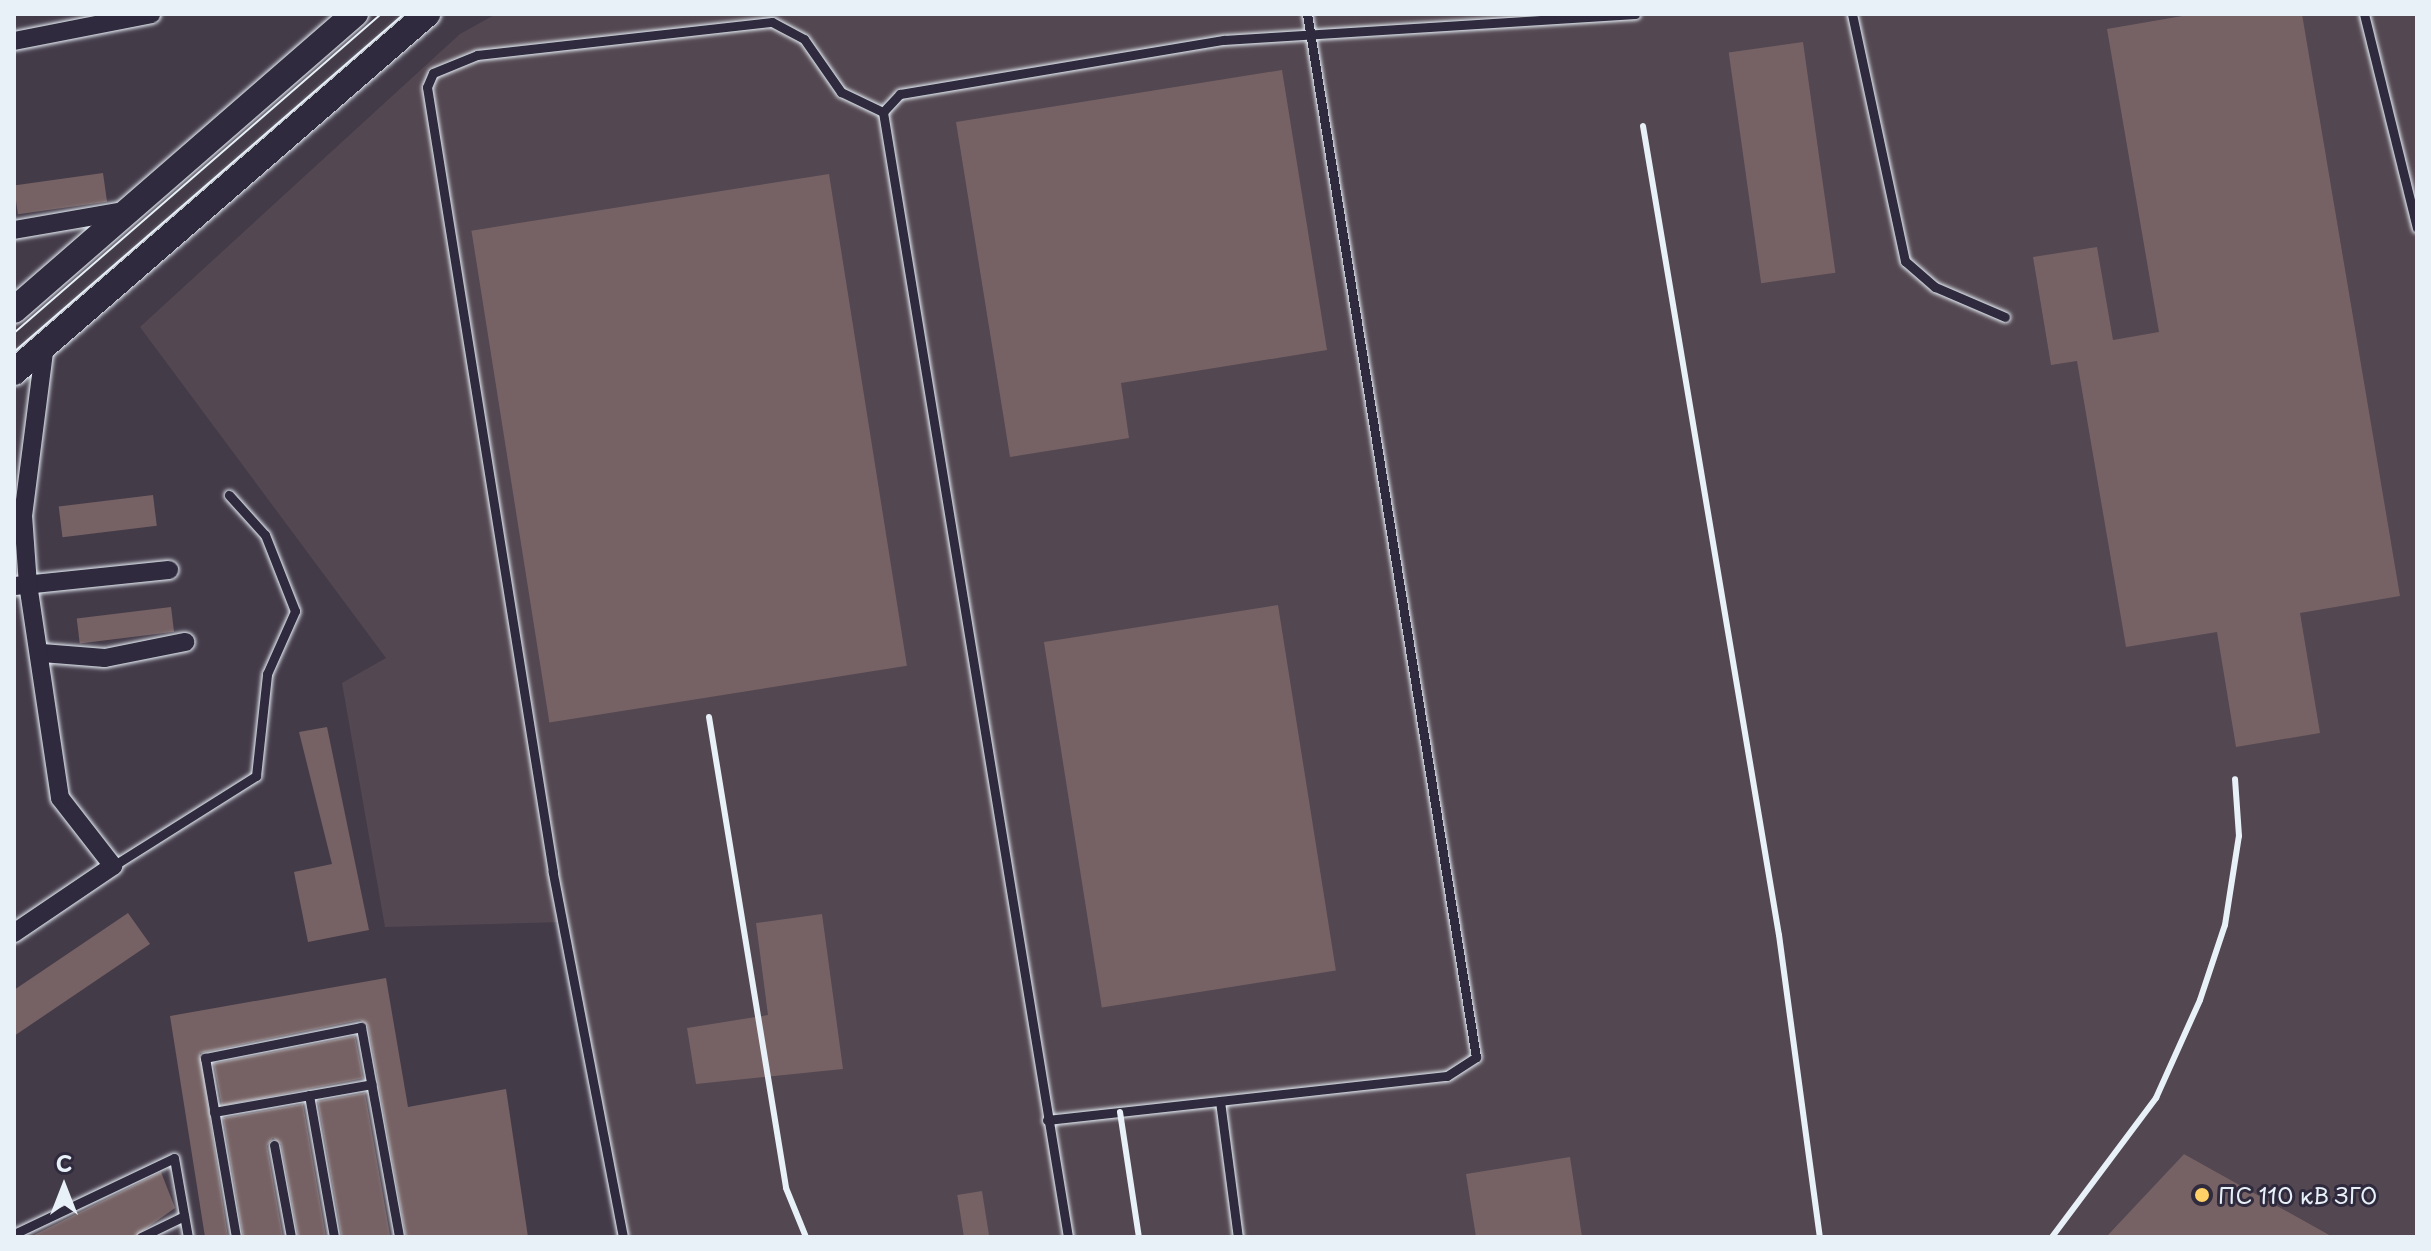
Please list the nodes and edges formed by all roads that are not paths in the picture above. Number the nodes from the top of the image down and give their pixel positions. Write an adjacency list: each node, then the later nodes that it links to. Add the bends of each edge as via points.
1 (151, 14): 8 (street)
2 (355, 14): 12 (main road)
3 (427, 14): 17 (main road)
4 (1307, 14): 9 (lane)
5 (1635, 14): 9 (lane)
6 (1852, 14): 16 (lane, via 1905,261 1935,287)
7 (2364, 14): 13 (lane)
8 (110, 18): 10 (street)
9 (1311, 35): 11 (lane, via 1224,40 900,94); 28 (lane, via 1478,1036 1476,1057 1447,1076)
10 (14, 41)
11 (883, 112): 30 (lane); 40 (lane, via 841,92 804,39 772,22 477,55 433,73 427,87 553,872)
12 (124, 211): 14 (street); 15 (main road)
13 (2417, 228)
14 (14, 230)
15 (14, 310)
16 (2005, 317)
17 (45, 345): 18 (main road); 21 (street, via 25,487)
18 (14, 372)
19 (229, 495): 24 (lane, via 265,535 295,611 267,674 256,776)
20 (169, 570): 21 (street)
21 (21, 586): 23 (street)
22 (185, 642): 23 (street, via 105,658)
23 (42, 653): 24 (street, via 60,798)
24 (113, 866): 25 (street)
25 (14, 933)
26 (372, 1084): 27 (lane); 29 (lane, via 361,1027 205,1058); 39 (lane)
27 (309, 1095): 29 (lane); 38 (lane)
28 (1220, 1101): 30 (lane); 42 (lane)
29 (214, 1112): 36 (lane)
30 (1047, 1120): 41 (lane)
31 (274, 1145): 37 (lane)
32 (184, 1216): 33 (lane, via 174,1158); 34 (lane); 35 (lane)
33 (14, 1234)
34 (141, 1237)
35 (188, 1237)
36 (236, 1237)
37 (291, 1237)
38 (334, 1237)
39 (399, 1237)
40 (623, 1237)
41 (1068, 1237)
42 (1238, 1237)

